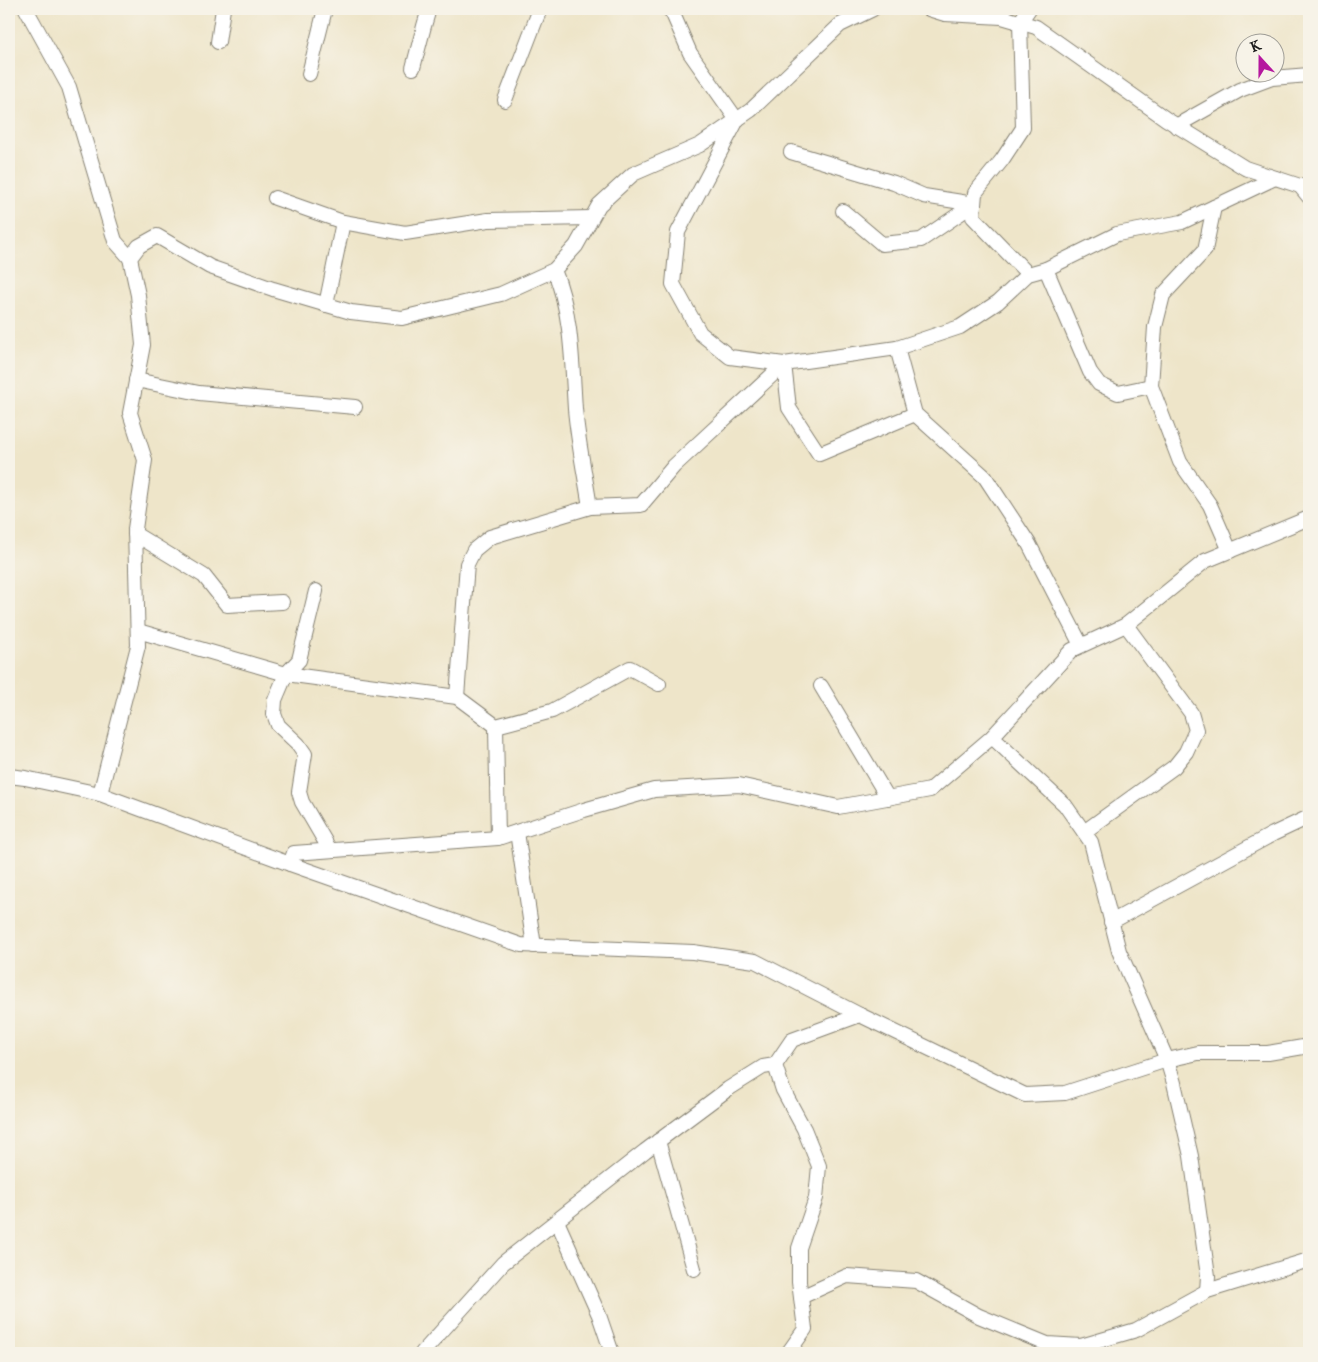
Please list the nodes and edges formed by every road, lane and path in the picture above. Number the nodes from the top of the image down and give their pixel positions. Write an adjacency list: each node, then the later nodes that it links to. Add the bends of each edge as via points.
1 (26, 9): 27 (street, via 69,87 114,241)
2 (223, 9): 11 (street)
3 (325, 9): 13 (street)
4 (430, 9): 12 (street)
5 (540, 9): 15 (street)
6 (669, 9): 16 (street, via 690,53)
7 (872, 9): 16 (street, via 840,25)
8 (929, 9): 10 (street, via 945,14 1002,17)
9 (1030, 9): 10 (street)
10 (1020, 22): 17 (street, via 1036,27); 22 (street, via 1023,128 975,193)
11 (218, 42)
12 (414, 68)
13 (310, 74)
14 (1309, 75): 17 (street, via 1272,78 1248,87)
15 (505, 100)
16 (737, 120): 25 (street, via 700,145 633,174 599,205); 33 (street, via 678,232 673,284 700,333 730,357)
17 (1176, 126): 19 (street, via 1245,168)
18 (791, 152): 22 (street, via 894,183 924,196)
19 (1275, 178): 20 (street, via 1300,186); 23 (street)
20 (1309, 195)
21 (275, 198): 26 (street)
22 (974, 204): 24 (street, via 921,240 882,244); 30 (street, via 973,217)
23 (1214, 207): 28 (street, via 1182,222 1117,234); 35 (street, via 1204,250 1164,295 1155,327)
24 (843, 211)
25 (592, 218): 26 (street, via 488,220 405,232); 29 (street, via 576,246)
26 (343, 222): 31 (street)
27 (130, 258): 31 (street, via 139,246 158,236 210,267); 34 (street, via 143,345)
28 (1046, 269): 30 (street); 35 (street, via 1090,372 1099,384 1118,393)
29 (554, 270): 31 (street, via 501,294 402,318 351,312); 38 (street, via 564,300)
30 (1028, 274): 32 (street, via 998,302 960,327)
31 (326, 304)
32 (897, 348): 33 (street); 37 (street)
33 (784, 364): 37 (street, via 789,408 819,454); 38 (street, via 674,466 641,506)
34 (136, 380): 36 (street, via 199,393); 40 (street, via 130,413 145,460)
35 (1151, 386): 41 (street, via 1180,462 1210,505)
36 (355, 407)
37 (915, 414): 46 (street, via 985,477 1029,544)
38 (590, 507): 50 (street, via 490,537 474,550 467,564)
39 (1309, 518): 41 (street)
40 (136, 534): 43 (street, via 204,576 227,605); 45 (street)
41 (1230, 551): 44 (street, via 1205,561)
42 (316, 591): 47 (street, via 299,660)
43 (282, 602)
44 (1126, 624): 46 (street); 58 (street, via 1192,712 1196,730 1186,752 1174,767)
45 (138, 631): 47 (street); 54 (street, via 138,646)
46 (1081, 646): 52 (street, via 1072,650)
47 (286, 674): 50 (street); 60 (street, via 275,700 274,714 278,725 305,754 299,792)
48 (659, 684): 51 (street, via 630,668 552,711)
49 (821, 686): 55 (street)
50 (457, 697): 51 (street)
51 (496, 726): 59 (street)
52 (992, 737): 55 (street, via 930,790); 58 (street, via 1065,805)
53 (9, 776): 54 (street)
54 (100, 794): 61 (street)
55 (888, 798): 57 (street, via 838,807 739,786 654,790)
56 (1309, 817): 62 (street)
57 (517, 832): 59 (street); 63 (street)
58 (1084, 832): 62 (street, via 1091,842)
59 (498, 838): 60 (street)
60 (330, 850): 61 (street, via 294,853)
61 (290, 864): 63 (street, via 521,945)
62 (1111, 922): 66 (street, via 1119,951)
63 (534, 946): 64 (street, via 694,952 755,961)
64 (860, 1015): 66 (street, via 1025,1095 1065,1093); 67 (street, via 792,1040)
65 (1309, 1046): 66 (street, via 1268,1053 1198,1053)
66 (1167, 1060): 72 (street, via 1191,1156 1208,1276)
67 (775, 1065): 68 (street, via 763,1067 728,1089); 73 (street, via 782,1090 804,1129 819,1166 816,1198 799,1248)
68 (658, 1141): 69 (street); 71 (street)
69 (557, 1221): 74 (street, via 503,1263); 75 (street, via 599,1315)
70 (1309, 1260): 72 (street)
71 (694, 1268)
72 (1207, 1291): 73 (street, via 1136,1330 1081,1346 1047,1344 979,1316 916,1281 847,1276)
73 (801, 1297): 76 (street, via 805,1329)
74 (422, 1353)
75 (612, 1353)
76 (788, 1353)

